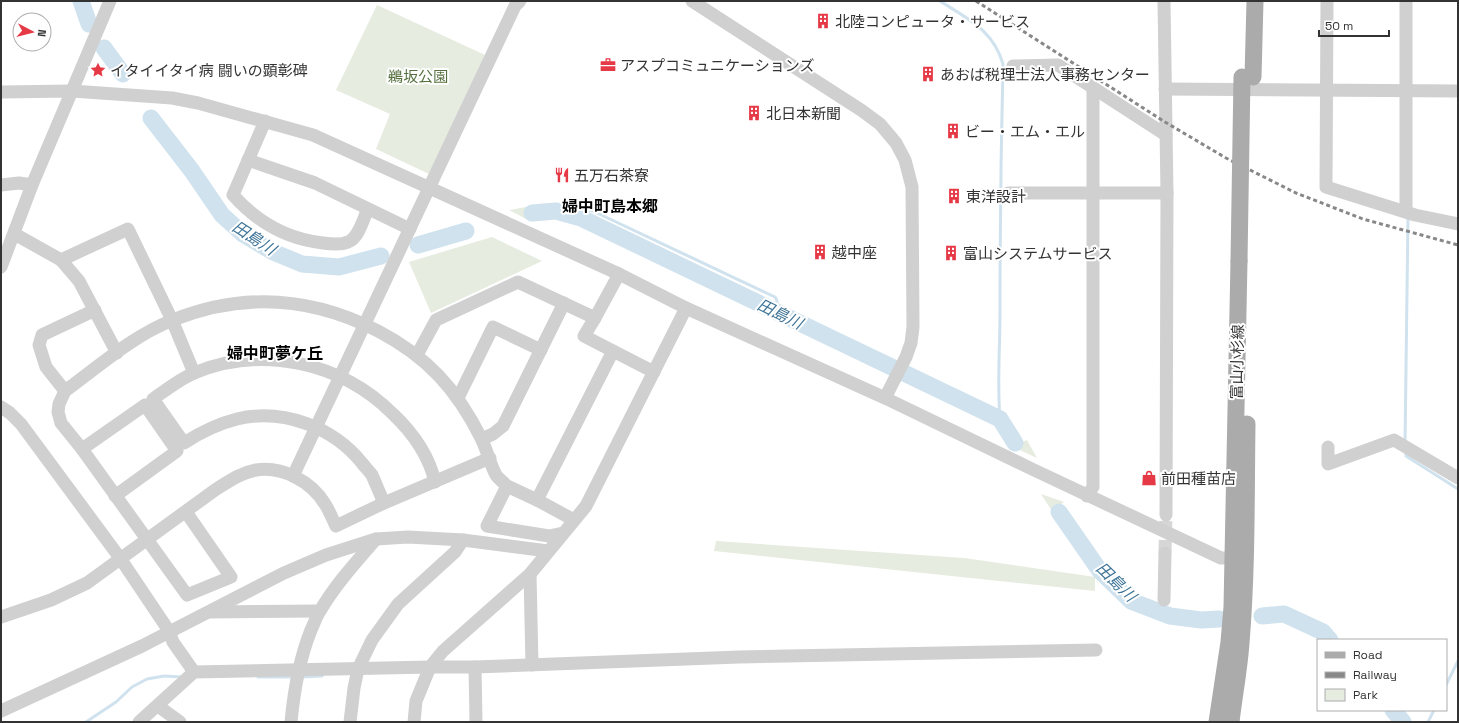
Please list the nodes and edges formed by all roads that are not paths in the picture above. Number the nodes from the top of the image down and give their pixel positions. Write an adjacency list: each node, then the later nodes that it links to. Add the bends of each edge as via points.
1 (110, 1): 14 (street)
2 (520, 1): 23 (street, via 515,6)
3 (692, 1): 50 (street, via 880,124 896,143 905,160 912,187 913,327 911,344)
4 (1164, 1): 12 (street)
5 (1244, 1): 10 (main road, 富山小杉線)
6 (1255, 1): 10 (main road, 富山小杉線)
7 (1327, 1): 13 (street)
8 (1406, 1): 15 (street)
9 (1013, 66): 11 (street, via 1058,65)
10 (1248, 77): 77 (main road, 富山小杉線)
11 (1093, 88): 19 (street); 25 (street)
12 (1165, 90): 13 (street); 19 (street)
13 (1326, 90): 15 (street); 28 (street, via 1326,187)
14 (72, 91): 17 (street); 18 (street, via 172,98); 22 (street)
15 (1406, 91): 16 (street); 28 (street)
16 (1458, 91)
17 (1, 92)
18 (265, 121): 20 (street); 23 (street, via 313,135)
19 (1166, 135): 26 (street)
20 (248, 160): 27 (street, via 316,183); 27 (street, via 233,195 246,209 273,228 294,237 312,242 348,242 356,235)
21 (1, 185): 22 (street)
22 (32, 185): 31 (street)
23 (430, 188): 30 (street); 34 (street)
24 (1008, 193): 25 (street)
25 (1093, 193): 26 (street); 62 (street, via 1093,487)
26 (1167, 193): 66 (street)
27 (368, 209): 30 (street)
28 (1406, 212): 29 (street)
29 (1458, 224)
30 (410, 229): 40 (street)
31 (13, 236): 32 (street, via 20,237); 33 (street)
32 (61, 260): 37 (street, via 79,281); 39 (street, via 128,229)
33 (1, 267)
34 (619, 274): 36 (street); 38 (street)
35 (564, 304): 38 (street); 41 (street); 44 (street, via 518,282 436,320)
36 (686, 308): 45 (street); 50 (street)
37 (95, 310): 43 (street); 48 (street, via 42,335 39,345 46,367)
38 (595, 318): 42 (street, via 584,336)
39 (172, 320): 40 (street, via 226,305 282,302 311,306); 43 (street); 46 (street)
40 (366, 325): 44 (street); 47 (street)
41 (541, 350): 49 (street, via 493,327); 53 (street, via 503,426)
42 (613, 351): 45 (street); 63 (street)
43 (117, 353): 48 (street)
44 (417, 355): 49 (street)
45 (654, 372): 67 (street, via 586,506)
46 (194, 373): 47 (street, via 218,365 268,360 315,366); 52 (street, via 153,399 184,443 217,425 258,416 283,417)
47 (341, 377): 52 (street); 59 (street, via 380,402 399,420 426,456)
48 (65, 391): 55 (street, via 59,404 61,423)
49 (458, 398): 53 (street)
50 (885, 398): 62 (street)
51 (1, 407): 76 (street, via 21,424)
52 (318, 427): 57 (street); 64 (street, via 337,438 354,453 371,474)
53 (482, 439): 56 (street)
54 (1328, 447): 58 (street, via 1328,464 1394,440)
55 (82, 449): 61 (street); 61 (street, via 145,405 177,451)
56 (490, 458): 59 (street); 60 (street, via 497,476)
57 (294, 476): 64 (street, via 316,493 336,526); 65 (street, via 278,471 257,470 234,478)
58 (1458, 478)
59 (435, 482): 64 (street)
60 (507, 486): 63 (street); 68 (street)
61 (115, 496): 71 (street)
62 (1087, 496): 77 (street, via 1220,558)
63 (537, 500): 67 (street)
64 (384, 503)
65 (186, 512): 71 (street); 71 (street, via 231,577 187,595)
66 (1166, 515)
67 (574, 520): 69 (street)
68 (487, 526): 69 (street, via 549,536); 73 (street)
69 (564, 533): 74 (street)
70 (376, 539): 72 (street, via 408,537); 80 (street); 81 (street, via 284,573)
71 (147, 540): 76 (street)
72 (463, 540): 73 (street); 89 (street, via 455,552 398,604 372,640)
73 (485, 543): 74 (street)
74 (548, 551): 78 (street)
75 (1165, 553): 79 (street)
76 (120, 558): 82 (street, via 87,583 51,600); 83 (street)
77 (1239, 558): 99 (main road, 富山小杉線); 100 (main road, 富山小杉線, via 1241,644)
78 (530, 574): 85 (street); 86 (street)
79 (1164, 600)
80 (319, 611): 81 (street); 88 (street)
81 (208, 612): 83 (street)
82 (1, 617)
83 (169, 631): 90 (street, via 173,642); 92 (street)
84 (1096, 650): 85 (street, via 739,657)
85 (532, 665): 87 (street)
86 (430, 666): 87 (street); 89 (street); 97 (street, via 416,701)
87 (475, 667): 98 (street)
88 (298, 669): 89 (street); 90 (street); 95 (street)
89 (358, 669): 96 (street)
90 (194, 672): 91 (street)
91 (158, 706): 93 (street); 94 (street)
92 (1, 711)
93 (139, 722)
94 (180, 722)
95 (291, 722)
96 (350, 722)
97 (414, 722)
98 (476, 722)
99 (1217, 722)
100 (1231, 722)

